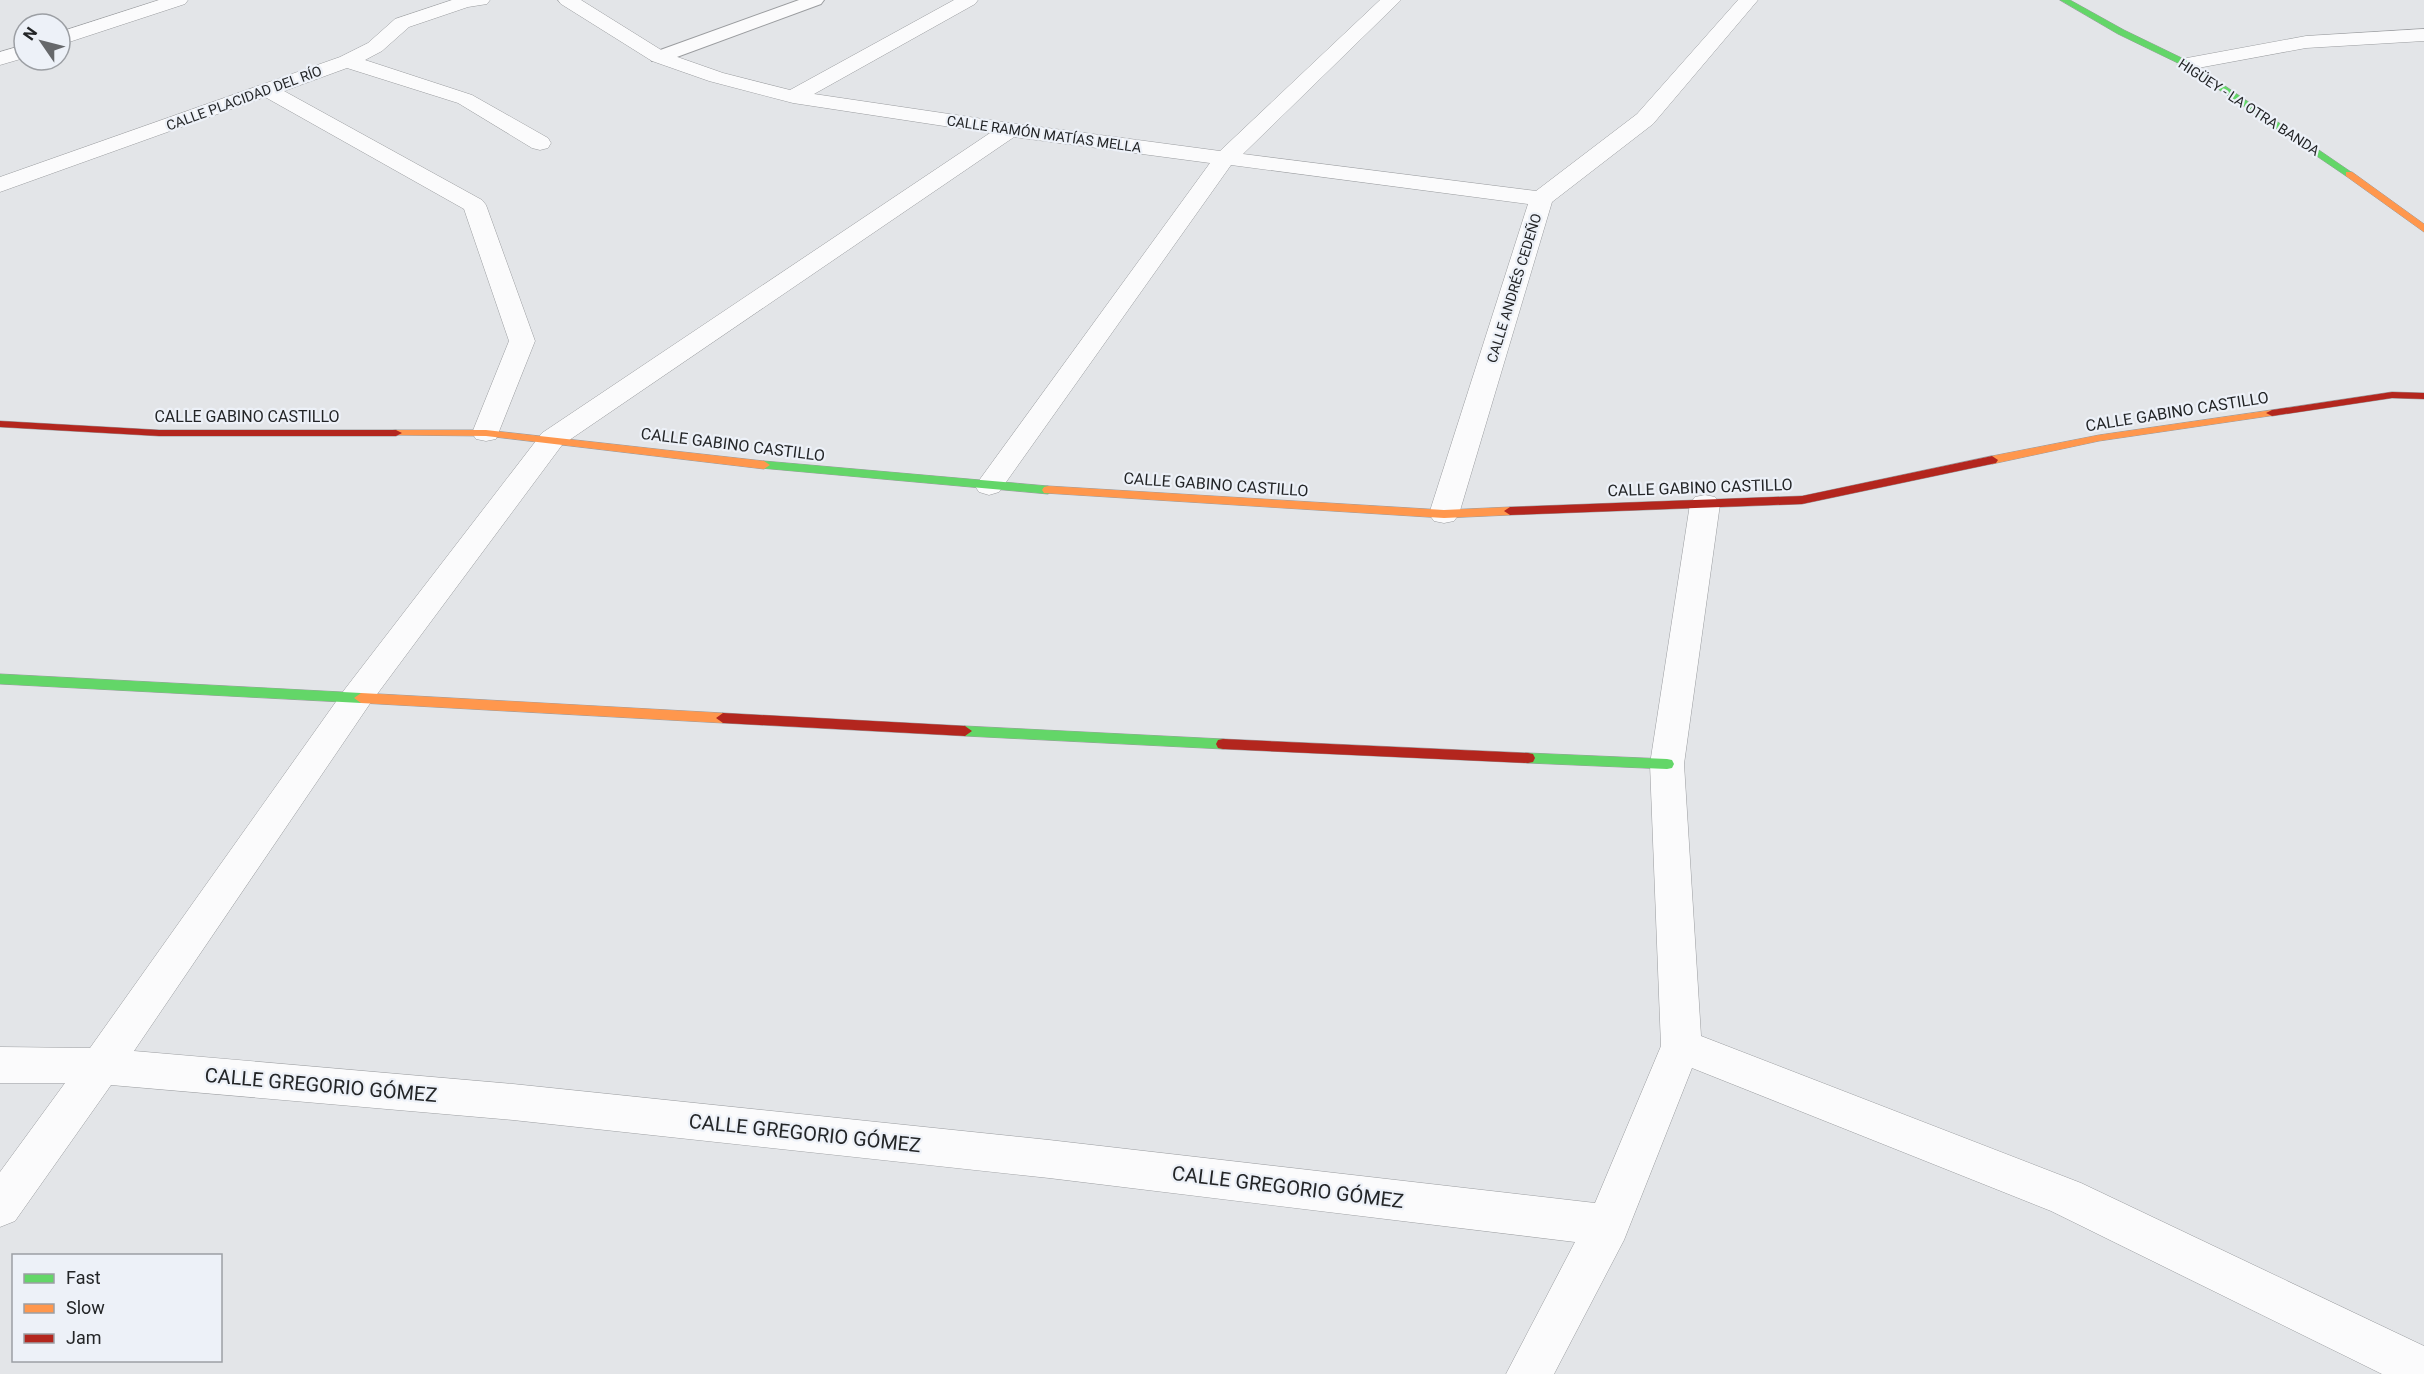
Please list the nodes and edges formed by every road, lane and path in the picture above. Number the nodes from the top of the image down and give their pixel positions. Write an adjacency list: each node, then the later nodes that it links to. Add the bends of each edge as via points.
1 (178, 0): 9 (street)
2 (480, 0): 12 (street, CALLE PLACIDAD DEL RÍO, via 402,23 375,47)
3 (568, 0): 11 (street, CALLE RAMÓN MATÍAS MELLA)
4 (815, 0): 11 (lane)
5 (968, 0): 15 (street)
6 (1391, 0): 18 (street)
7 (1745, 0): 20 (street, CALLE ANDRÉS CEDEÑO, via 1645,119)
8 (2064, 0): 13 (street, HIGÜEY - LA OTRA BANDA)
9 (72, 35)
10 (2424, 35): 13 (street, via 2306,42)
11 (659, 57): 15 (street, CALLE RAMÓN MATÍAS MELLA)
12 (347, 61): 14 (street, CALLE PLACIDAD DEL RÍO); 17 (street, via 465,99)
13 (2187, 64): 21 (street, HIGÜEY - LA OTRA BANDA, via 2388,200)
14 (268, 90): 19 (street, CALLE PLACIDAD DEL RÍO); 24 (street, via 474,205 522,341)
15 (793, 97): 16 (street, CALLE RAMÓN MATÍAS MELLA)
16 (1010, 130): 18 (street, CALLE RAMÓN MATÍAS MELLA); 25 (street)
17 (540, 143)
18 (1224, 159): 20 (street, CALLE RAMÓN MATÍAS MELLA); 26 (street)
19 (0, 185)
20 (1541, 199): 28 (street, CALLE ANDRÉS CEDEÑO)
21 (2424, 229)
22 (2424, 396): 27 (street, CALLE GABINO CASTILLO, via 2392,395 2099,438 1802,500)
23 (0, 424): 24 (street, CALLE GABINO CASTILLO, via 159,433)
24 (486, 433): 25 (street, CALLE GABINO CASTILLO)
25 (552, 439): 26 (street, CALLE GABINO CASTILLO, via 787,468); 30 (street)
26 (989, 486): 28 (street, CALLE GABINO CASTILLO)
27 (1706, 504): 28 (street, CALLE GABINO CASTILLO); 31 (street)
28 (1444, 514)
29 (0, 679): 30 (street)
30 (357, 697): 31 (street, via 1058,736); 34 (street)
31 (1667, 764): 32 (street)
32 (1681, 1046): 36 (street); 37 (street, via 2066,1197)
33 (0, 1065): 34 (street, CALLE GREGORIO GÓMEZ)
34 (101, 1066): 35 (street); 36 (street, CALLE GREGORIO GÓMEZ, via 561,1107)
35 (0, 1207)
36 (1608, 1225): 38 (street)
37 (2424, 1370)
38 (1529, 1374)

